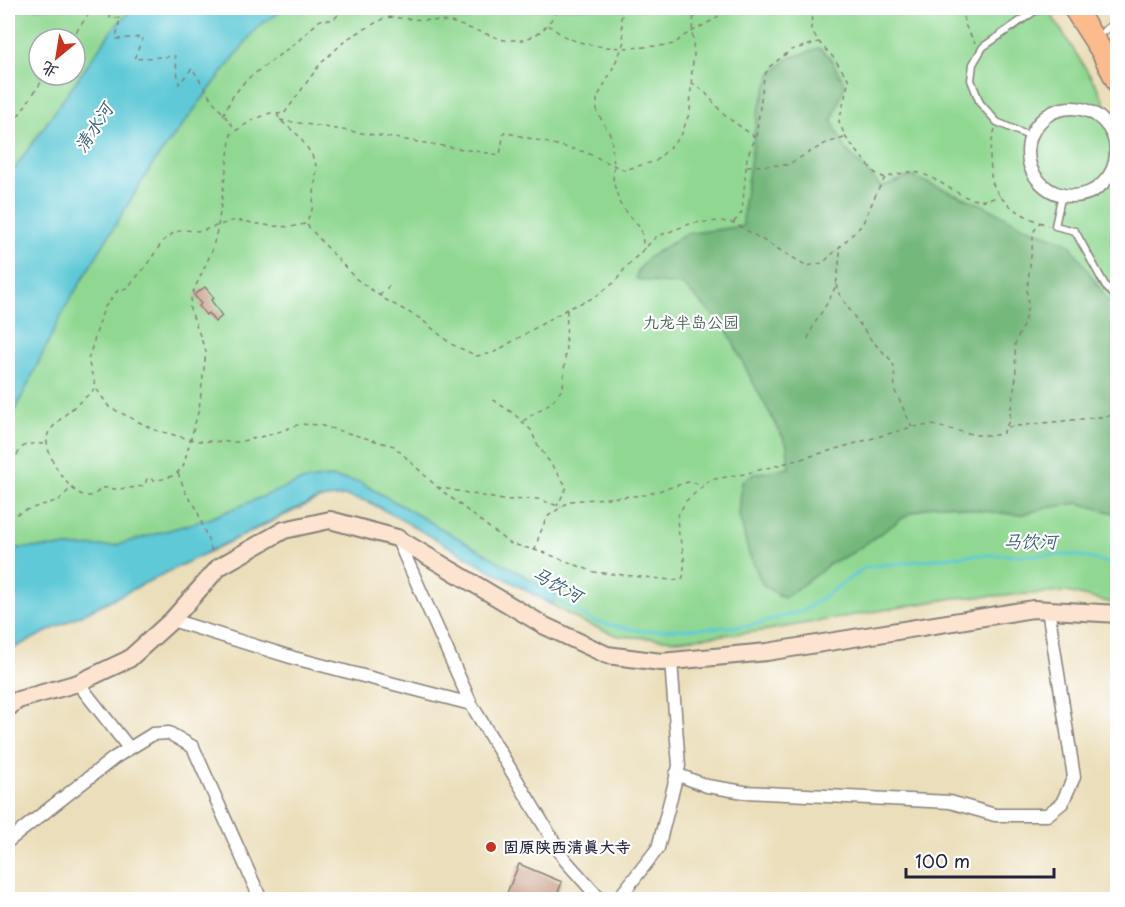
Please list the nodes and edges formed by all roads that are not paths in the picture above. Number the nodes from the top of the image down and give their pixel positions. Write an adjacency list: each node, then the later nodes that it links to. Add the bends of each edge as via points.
1 (1039, 8): 7 (lane, via 983,47 973,64 971,80 981,103 997,122)
2 (1074, 8): 6 (highway)
3 (1089, 8): 4 (highway)
4 (1111, 26): 5 (highway)
5 (1118, 53)
6 (1118, 83)
7 (1030, 137): 8 (street, via 1028,159 1032,172 1041,183); 8 (street, via 1040,120 1066,108 1081,109 1107,125 1116,153 1104,181 1079,195)
8 (1062, 194): 9 (lane, via 1055,226 1075,231 1106,287)
9 (1118, 295)
10 (397, 538): 13 (street, via 330,520 284,530 219,567); 14 (street, via 545,626 607,655); 16 (street)
11 (1048, 609): 12 (street); 14 (street, via 767,652); 19 (street, via 1074,777 1062,803 1047,816 995,814 950,802 744,792 707,786)
12 (1118, 614)
13 (172, 620): 15 (street, via 129,659); 16 (street, via 294,658)
14 (671, 661): 19 (street, via 679,766)
15 (78, 683): 17 (street, via 18,700); 18 (street)
16 (471, 704): 21 (street, via 565,860)
17 (8, 708)
18 (129, 748): 20 (street); 23 (street, via 153,734 169,733 193,747)
19 (676, 774): 22 (street, via 658,848)
20 (8, 841)
21 (595, 898): 22 (street)
22 (623, 898)
23 (261, 900)

